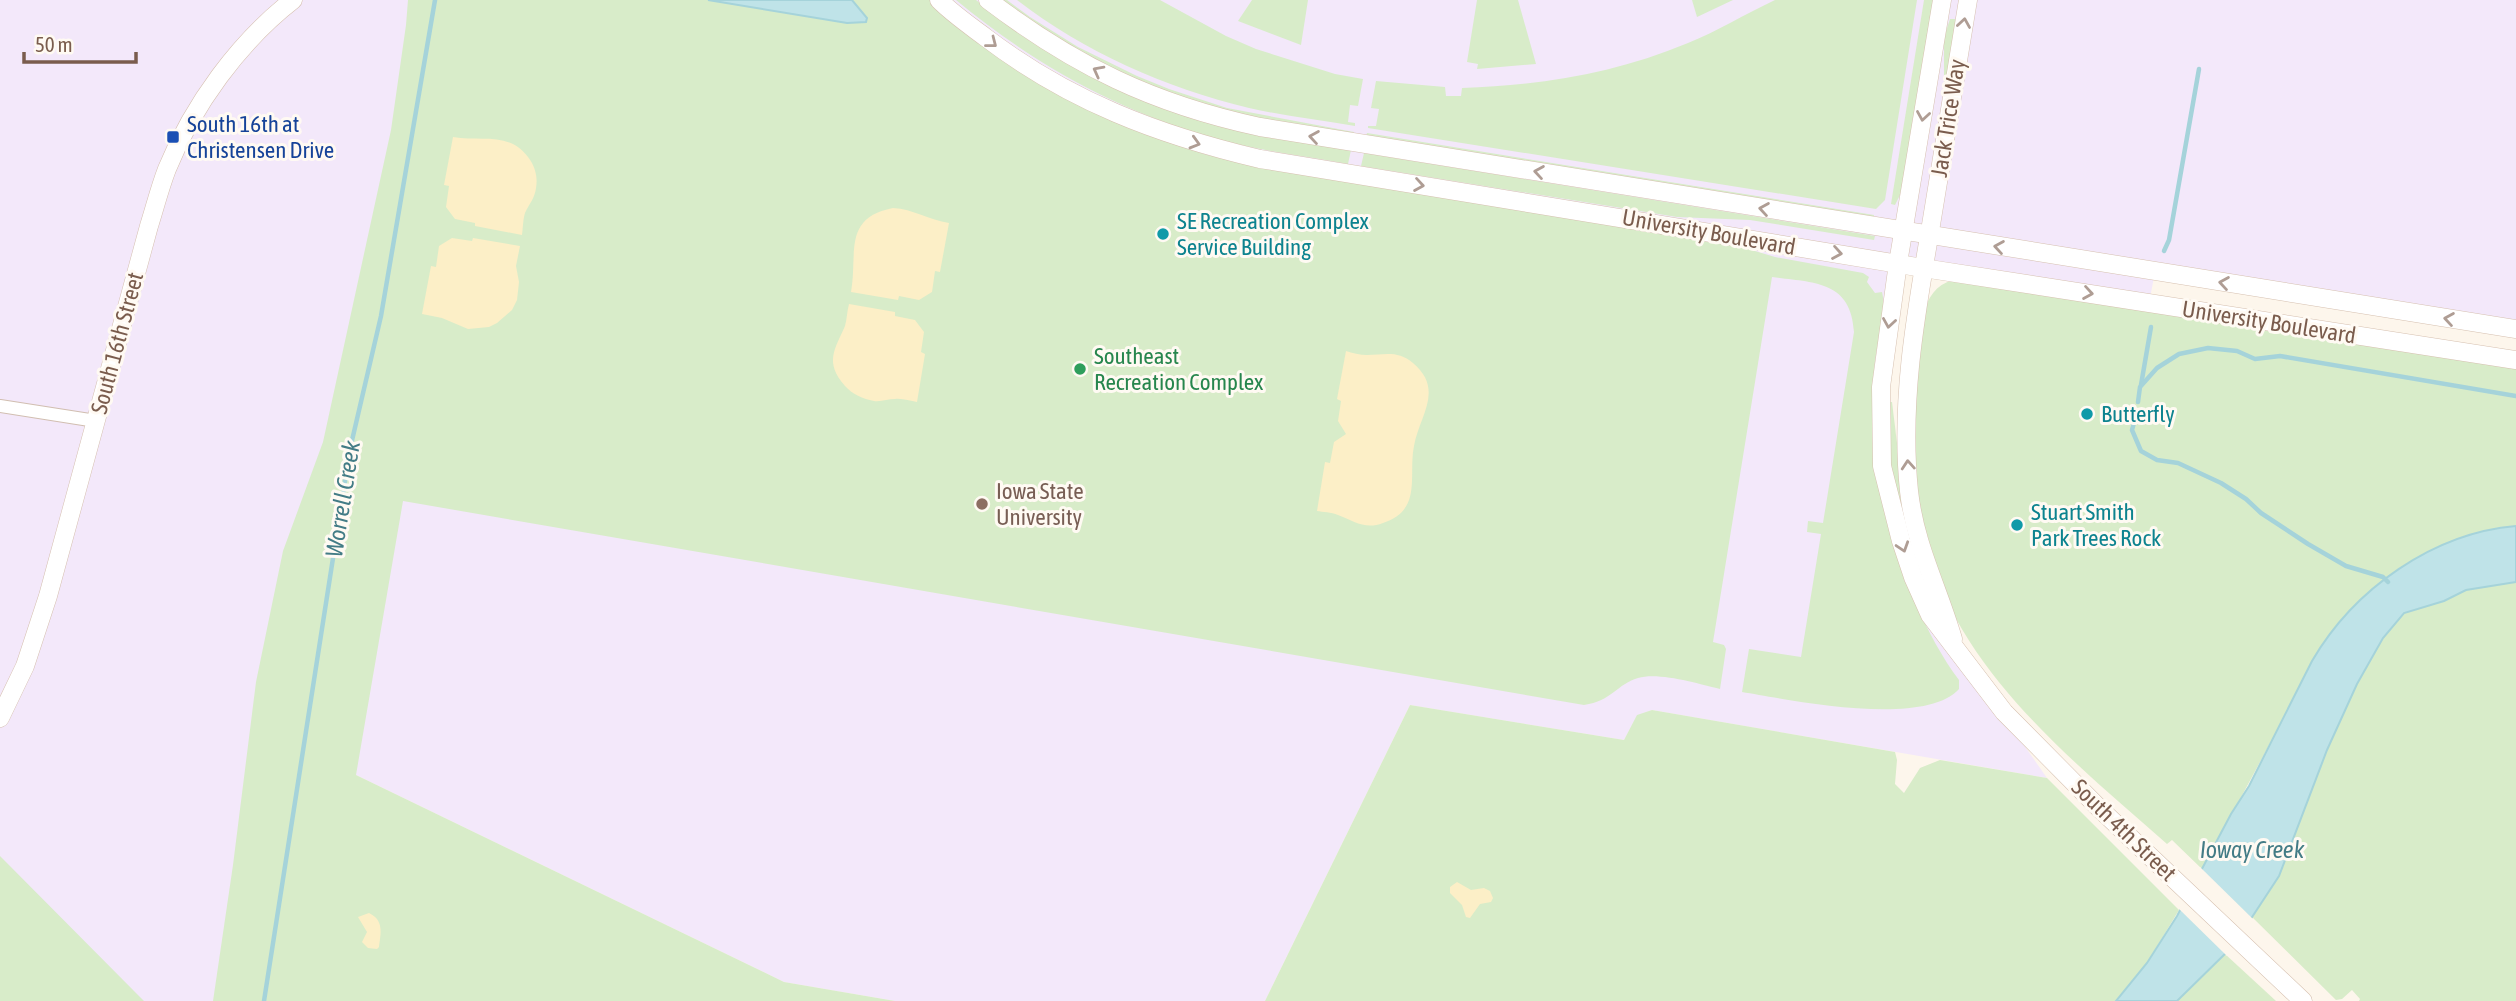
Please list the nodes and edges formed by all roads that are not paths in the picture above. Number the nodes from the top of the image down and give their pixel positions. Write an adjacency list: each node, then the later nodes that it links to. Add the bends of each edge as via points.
1 (939, 0): 8 (main road, University Boulevard, one-way to 8, via 1008,55 1057,84 1161,133 1216,149)
2 (988, 0): 6 (main road, University Boulevard, one-way to 2, via 1215,117 1127,86 1034,34)
3 (1942, 0): 6 (main road, Jack Trice Way, one-way to 6)
4 (1968, 0): 7 (main road, Jack Trice Way, one-way to 4)
5 (289, 1): 13 (main road, South 16th Street, via 224,71 167,168)
6 (1904, 231): 7 (main road, University Boulevard); 8 (main road, South 4th Street)
7 (1929, 235): 9 (main road, South 4th Street); 10 (main road, University Boulevard, one-way to 7)
8 (1898, 263): 9 (main road, University Boulevard); 14 (main road, South 4th Street, one-way to 14, via 1881,387 1882,466 1913,576 1930,615)
9 (1923, 268): 11 (main road, University Boulevard, one-way to 11); 14 (main road, South 4th Street, one-way to 9, via 1922,556 1906,452 1906,396)
10 (2516, 329)
11 (2516, 360)
12 (0, 406): 13 (street)
13 (96, 421): 15 (main road, South 16th Street, via 33,644)
14 (1956, 649): 16 (main road, South 4th Street, via 2004,712)
15 (0, 718)
16 (2304, 1001)

